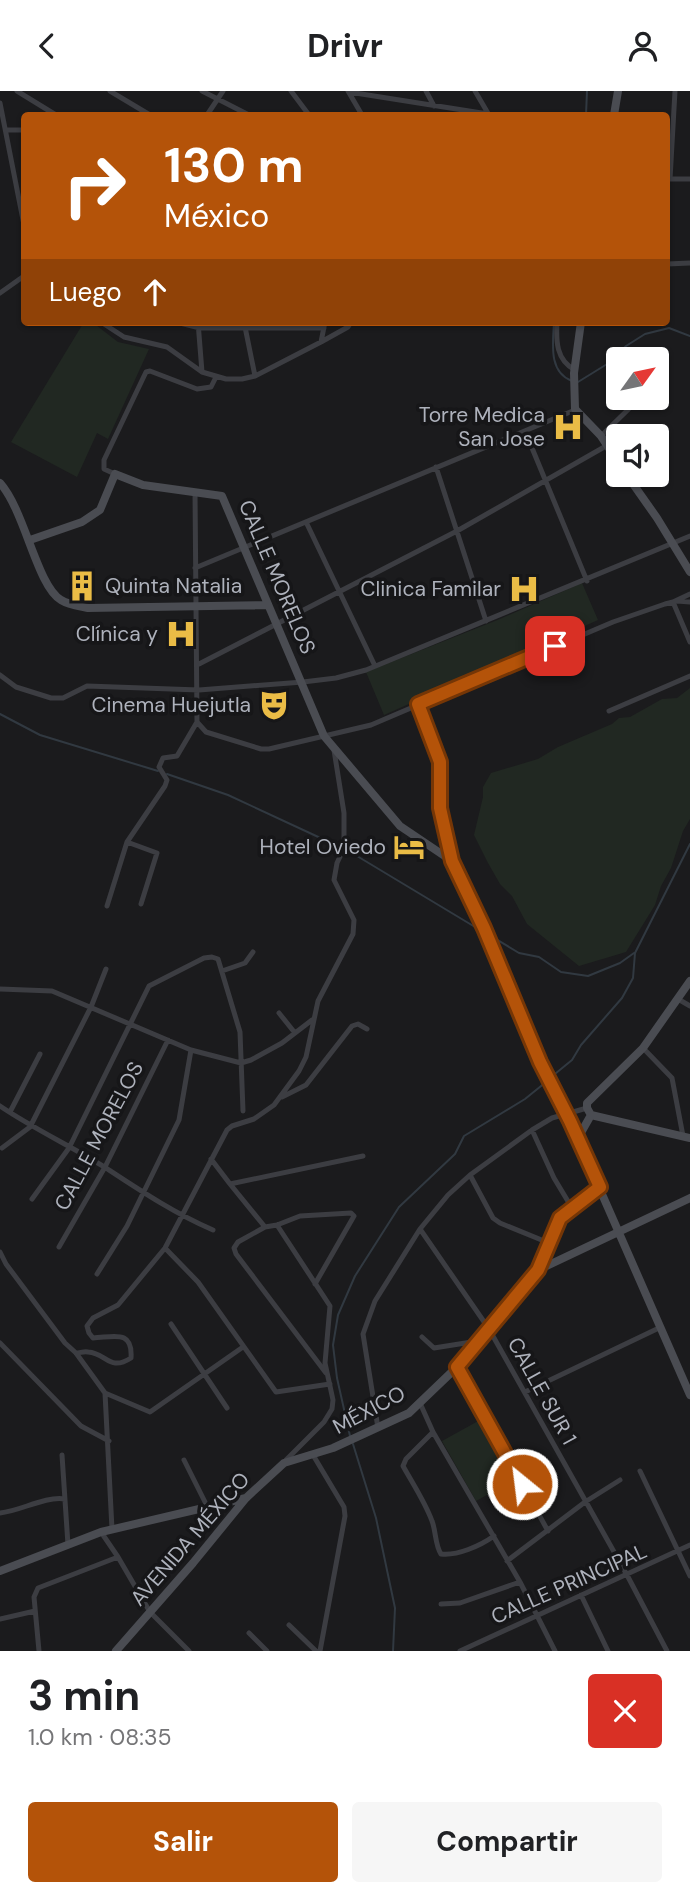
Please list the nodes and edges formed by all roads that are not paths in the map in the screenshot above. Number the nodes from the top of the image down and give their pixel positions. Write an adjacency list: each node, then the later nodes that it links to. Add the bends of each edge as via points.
1 (18, 91): 16 (street)
2 (110, 91): 17 (street)
3 (202, 91): 13 (street)
4 (223, 91): 13 (street)
5 (291, 91): 20 (street)
6 (381, 91): 12 (street)
7 (426, 91): 15 (street)
8 (475, 91): 23 (street)
9 (618, 91): 24 (main road)
10 (675, 91): 28 (street)
11 (348, 92): 12 (street); 21 (street)
12 (385, 98): 15 (street)
13 (218, 100): 18 (street); 19 (street)
14 (0, 103): 25 (street)
15 (434, 106): 22 (street)
16 (51, 112)
17 (145, 112)
18 (209, 112)
19 (244, 112)
20 (307, 112)
21 (360, 112)
22 (469, 112)
23 (486, 112)
24 (614, 112)
25 (2, 122): 26 (street)
26 (6, 130): 27 (street); 29 (street)
27 (21, 130)
28 (670, 154)
29 (15, 171): 30 (street); 33 (street)
30 (21, 171)
31 (670, 179): 32 (street)
32 (690, 179)
33 (21, 201)
34 (690, 263): 35 (street)
35 (670, 264)
36 (21, 277): 37 (street)
37 (0, 293)
38 (106, 326): 49 (street, via 124,337 167,347)
39 (199, 326): 49 (street)
40 (211, 326): 47 (street)
41 (245, 326): 47 (street)
42 (304, 326): 47 (street)
43 (324, 326): 48 (street)
44 (347, 326): 48 (street)
45 (557, 326): 50 (street, via 556,346)
46 (581, 326): 50 (main road)
47 (246, 329): 51 (street)
48 (321, 342): 51 (street)
49 (202, 372): 52 (street)
50 (575, 372): 53 (main road)
51 (255, 376): 52 (street)
52 (216, 377): 59 (street, via 211,387 197,389 146,372 104,460 104,469)
53 (575, 409): 55 (street); 56 (main road)
54 (628, 410): 56 (street)
55 (525, 431): 58 (street); 60 (street)
56 (601, 436): 57 (main road)
57 (606, 446): 60 (street)
58 (436, 467): 64 (street); 65 (street)
59 (115, 474): 63 (main road, CALLE MORELOS, via 144,485); 67 (main road, via 100,510 82,522)
60 (544, 481): 65 (street); 72 (street)
61 (0, 483): 67 (main road)
62 (635, 487): 68 (main road)
63 (195, 492): 69 (main road, CALLE MORELOS, via 222,496); 70 (street)
64 (307, 524): 69 (street); 73 (street)
65 (457, 531): 73 (street); 79 (street)
66 (690, 536): 68 (street)
67 (30, 540): 77 (main road, via 45,583 60,600 88,608)
68 (673, 544): 71 (main road); 72 (street)
69 (246, 548): 70 (street); 78 (main road, CALLE MORELOS)
70 (195, 568): 77 (street)
71 (690, 572)
72 (587, 581): 79 (street)
73 (339, 591): 80 (street); 83 (street)
74 (690, 594): 75 (street)
75 (673, 602): 76 (street); 81 (street); 88 (street, via 601,627)
76 (690, 602)
77 (197, 605): 78 (main road); 82 (street)
78 (268, 605): 80 (main road, CALLE MORELOS)
79 (486, 621): 83 (street)
80 (278, 623): 82 (street); 86 (main road, CALLE MORELOS)
81 (690, 642)
82 (199, 664): 87 (street)
83 (375, 666): 86 (street)
84 (0, 675): 87 (street, via 16,687 51,698 63,698 87,686)
85 (690, 676): 89 (street)
86 (303, 682): 87 (street); 91 (main road, CALLE MORELOS)
87 (198, 690): 90 (street)
88 (418, 704): 91 (street, via 371,725); 94 (street, via 440,762 440,808)
89 (610, 711)
90 (199, 725): 91 (street, via 206,732 261,749); 93 (street, via 177,756 163,758 159,767 167,780 165,786)
91 (324, 736): 92 (main road, CALLE MORELOS)
92 (333, 747): 94 (main road, CALLE MORELOS, via 400,826); 106 (street, via 344,813 344,848 334,880 354,920 353,934)
93 (127, 842): 95 (street, via 157,853); 96 (street)
94 (452, 861): 123 (main road, bridge)
95 (141, 904)
96 (107, 906)
97 (253, 952): 99 (street, via 245,963)
98 (106, 969): 104 (street)
99 (222, 971): 107 (street, via 218,959 204,958 149,986); 114 (street, via 240,1032)
100 (690, 981): 102 (main road)
101 (0, 989): 104 (street, via 52,991)
102 (678, 999): 103 (street); 111 (main road)
103 (690, 1006)
104 (91, 1007): 107 (street); 120 (street)
105 (279, 1013): 109 (street)
106 (312, 1020): 109 (street); 115 (street, via 306,1057)
107 (131, 1025): 110 (street); 125 (street)
108 (367, 1029): 115 (street, via 358,1024 352,1027 306,1085)
109 (295, 1033): 114 (street)
110 (168, 1039): 112 (street); 128 (street, CALLE MORELOS)
111 (643, 1048): 117 (main road); 122 (street, via 672,1078)
112 (191, 1050): 114 (street); 132 (street, via 179,1120)
113 (40, 1054): 119 (street)
114 (241, 1063): 118 (street)
115 (279, 1099): 127 (street, via 254,1119 232,1126)
116 (0, 1105): 119 (street)
117 (588, 1108): 121 (street, via 552,1118); 122 (main road); 123 (main road)
118 (243, 1111)
119 (10, 1112): 120 (street)
120 (30, 1127): 124 (street); 125 (street)
121 (532, 1130): 129 (street); 135 (street)
122 (686, 1137)
123 (578, 1138): 131 (main road)
124 (2, 1148)
125 (69, 1148): 128 (street); 134 (street)
126 (363, 1156): 130 (street)
127 (211, 1159): 130 (street); 136 (street)
128 (105, 1167): 132 (street); 143 (street, CALLE MORELOS)
129 (470, 1175): 139 (street); 142 (street, via 493,1218)
130 (230, 1184): 138 (street)
131 (600, 1187): 135 (street); 141 (main road)
132 (142, 1193): 136 (street); 147 (street)
133 (690, 1198): 141 (main road, MÉXICO)
134 (32, 1199)
135 (572, 1208): 142 (street, via 560,1218)
136 (181, 1216): 140 (street); 144 (street)
137 (277, 1226): 138 (street); 148 (street); 148 (street, via 300,1216 354,1216)
138 (265, 1227): 158 (street, via 238,1242 236,1254)
139 (420, 1229): 151 (street, CALLE SUR 1); 166 (street, via 375,1301 363,1334)
140 (213, 1230)
141 (620, 1231): 146 (main road, MÉXICO); 150 (main road)
142 (549, 1243): 146 (street)
143 (59, 1247)
144 (165, 1248): 155 (street, via 198,1282); 156 (street, via 118,1305 87,1326 93,1338 122,1336 129,1340 131,1357 111,1363 90,1351)
145 (0, 1252): 156 (street)
146 (538, 1270): 151 (main road, MÉXICO)
147 (97, 1273)
148 (315, 1283): 158 (street, via 330,1306)
149 (171, 1324): 159 (street)
150 (661, 1327): 161 (street); 163 (main road)
151 (489, 1329): 153 (main road, MÉXICO); 161 (street, CALLE SUR 1)
152 (422, 1337): 153 (street, via 434,1348)
153 (478, 1341): 157 (main road, MÉXICO)
154 (0, 1343): 168 (street, via 81,1426)
155 (243, 1347): 159 (street); 160 (street, via 276,1392)
156 (76, 1353): 162 (street)
157 (457, 1367): 164 (main road, MÉXICO); 181 (street)
158 (326, 1373): 160 (street)
159 (204, 1375): 162 (street, via 150,1412); 165 (street)
160 (330, 1384): 172 (street, AVENIDA MÉXICO, via 332,1409)
161 (525, 1392): 177 (street, CALLE SUR 1)
162 (105, 1393): 168 (street)
163 (690, 1395)
164 (420, 1403): 166 (main road, MÉXICO); 167 (street)
165 (227, 1408)
166 (376, 1430): 170 (main road, MÉXICO)
167 (433, 1432): 183 (street); 183 (street, via 403,1466 431,1518 438,1549 449,1555)
168 (109, 1441): 180 (street)
169 (62, 1454): 176 (street)
170 (313, 1455): 172 (main road, MÉXICO); 205 (street, via 345,1516)
171 (184, 1460): 178 (street)
172 (284, 1463): 175 (main road, AVENIDA MÉXICO)
173 (640, 1471): 186 (street)
174 (620, 1480): 177 (street)
175 (246, 1498): 178 (main road); 196 (main road, AVENIDA MÉXICO)
176 (65, 1499): 179 (street); 184 (street)
177 (584, 1502): 181 (street); 190 (street, CALLE SUR 1)
178 (207, 1506): 180 (main road)
179 (0, 1513)
180 (111, 1529): 182 (main road)
181 (548, 1531): 188 (street)
182 (101, 1532): 184 (main road); 187 (street)
183 (494, 1537): 188 (street)
184 (68, 1545): 189 (main road)
185 (690, 1545): 186 (street, CALLE PRINCIPAL)
186 (678, 1551): 190 (street, CALLE PRINCIPAL); 191 (street)
187 (118, 1557): 195 (street, via 38,1588); 196 (street)
188 (508, 1560): 192 (street)
189 (0, 1571)
190 (627, 1575): 193 (street, CALLE PRINCIPAL); 209 (street, CALLE SUR 1)
191 (690, 1576)
192 (520, 1582): 194 (street, via 460,1603); 197 (street)
193 (581, 1595): 197 (street, CALLE PRINCIPAL); 208 (street)
194 (440, 1604)
195 (34, 1611): 198 (street); 202 (street)
196 (150, 1612): 201 (street); 203 (main road, AVENIDA MÉXICO)
197 (537, 1617): 206 (street, CALLE PRINCIPAL); 207 (street)
198 (0, 1619)
199 (289, 1625): 205 (street)
200 (249, 1633): 204 (street)
201 (188, 1650)
202 (39, 1651)
203 (116, 1651)
204 (267, 1651)
205 (318, 1651)
206 (460, 1651)
207 (555, 1651)
208 (608, 1651)
209 (667, 1651)

